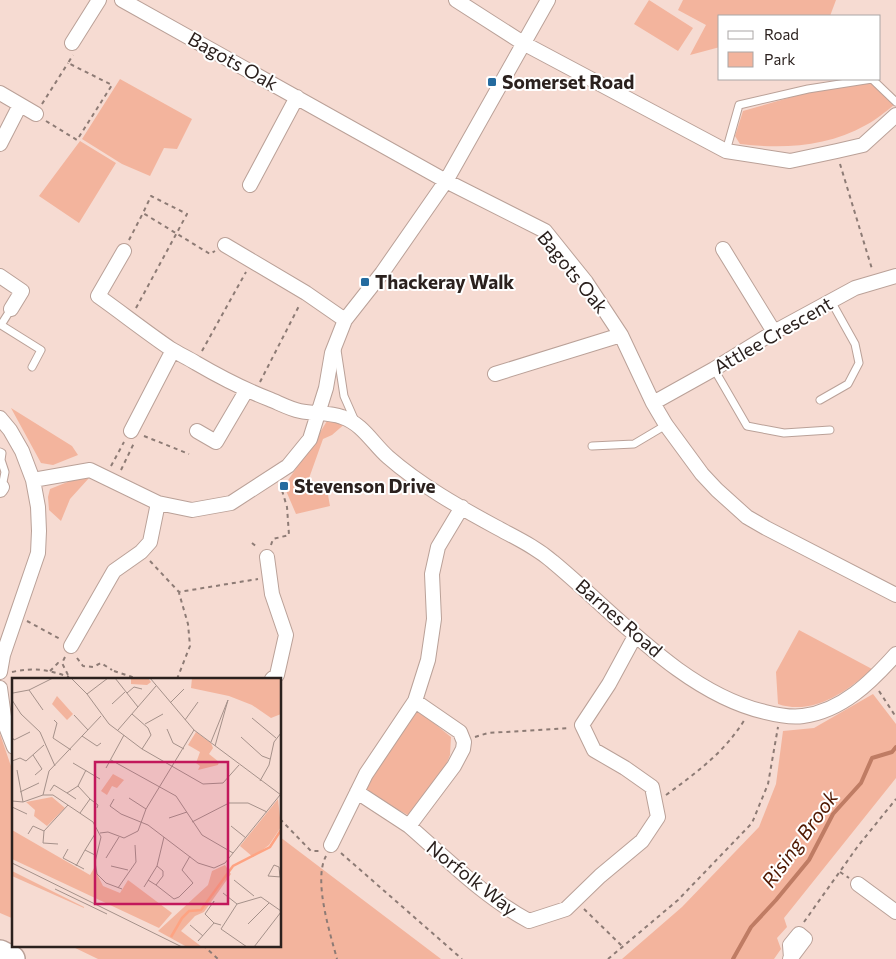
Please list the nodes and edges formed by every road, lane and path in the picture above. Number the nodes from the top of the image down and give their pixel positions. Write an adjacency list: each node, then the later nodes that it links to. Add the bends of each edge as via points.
1 (99, 0): 5 (street)
2 (122, 0): 11 (street, Bagots Oak)
3 (456, 0): 6 (street)
4 (548, 0): 6 (street)
5 (72, 43): 7 (path, via 74,54)
6 (524, 43): 17 (street); 19 (street)
7 (68, 63): 14 (path); 14 (path, via 112,85 76,140)
8 (866, 80): 17 (lane, via 739,105)
9 (873, 80): 12 (lane)
10 (0, 94): 13 (street)
11 (297, 97): 19 (street, Bagots Oak); 20 (street)
12 (896, 102)
13 (20, 105): 14 (street); 16 (street)
14 (36, 114)
15 (896, 115): 18 (street, via 863,145)
16 (0, 144)
17 (726, 151): 18 (street, via 790,161)
18 (837, 151): 29 (path)
19 (446, 181): 34 (street); 36 (street, Bagots Oak, via 545,231 586,282)
20 (250, 185)
21 (143, 213): 22 (path); 22 (path, via 151,196 187,214); 25 (path)
22 (178, 234): 23 (path, via 210,254); 33 (path)
23 (225, 245): 26 (street)
24 (723, 249): 35 (street)
25 (124, 251): 33 (street, via 98,296)
26 (252, 261): 30 (street); 39 (path)
27 (0, 276): 32 (street, via 22,291)
28 (896, 276): 29 (street, Attlee Crescent)
29 (876, 281): 31 (street, Attlee Crescent)
30 (306, 292): 34 (street); 43 (path)
31 (831, 301): 35 (street, Attlee Crescent); 44 (lane, via 855,344 859,363 848,384)
32 (10, 310): 40 (lane, via 1,325 41,350)
33 (130, 319): 38 (street)
34 (345, 320): 37 (street)
35 (774, 332): 41 (street, Attlee Crescent)
36 (620, 335): 42 (street); 45 (street, Bagots Oak)
37 (337, 340): 46 (street); 48 (lane, Barnes Road, via 344,396)
38 (173, 350): 39 (street); 52 (street)
39 (194, 362): 43 (street)
40 (32, 367)
41 (714, 369): 45 (street, Attlee Crescent); 50 (lane, via 747,426 784,432)
42 (495, 374)
43 (250, 392): 46 (street, via 300,411); 51 (street, via 216,442)
44 (820, 400)
45 (653, 403): 49 (street, Bagots Oak)
46 (317, 412): 48 (street, Barnes Road, via 342,417); 56 (street, via 310,439 288,466)
47 (0, 418): 57 (street, via 22,451)
48 (356, 424): 61 (street, Barnes Road, via 402,469)
49 (666, 425): 53 (lane, via 634,444); 66 (street, Bagots Oak, via 702,474 747,517)
50 (830, 430)
51 (197, 431)
52 (135, 433): 55 (path); 58 (path); 58 (path)
53 (592, 446)
54 (0, 452): 59 (lane, via 5,472)
55 (189, 454)
56 (277, 473): 60 (street, via 231,502 192,510); 63 (path, via 287,507 290,534 273,539)
57 (33, 480): 58 (street, via 90,470); 67 (street, via 38,507 38,553)
58 (110, 480): 60 (street)
59 (1, 489)
60 (158, 503): 62 (street, via 150,542)
61 (462, 507): 68 (street, Barnes Road, via 551,560); 81 (street, via 438,547 432,574 434,619 428,660)
62 (141, 552): 65 (path); 69 (street, via 114,571)
63 (267, 557): 64 (street)
64 (270, 577): 65 (path); 78 (street, via 272,594 286,635 277,675)
65 (179, 592): 77 (path, via 190,646)
66 (896, 595)
67 (5, 633): 74 (street)
68 (635, 636): 82 (street, Barnes Road, via 690,677); 85 (street, via 582,725)
69 (71, 646): 71 (path)
70 (896, 654): 79 (street, Barnes Road)
71 (62, 663): 72 (path); 75 (path)
72 (50, 670): 74 (path); 75 (path)
73 (114, 671): 76 (path)
74 (4, 672)
75 (70, 678)
76 (132, 678)
77 (177, 678)
78 (273, 678)
79 (873, 680): 83 (street, Barnes Road, via 829,708 805,716); 84 (path)
80 (0, 688): 86 (street, via 5,724)
81 (415, 701): 87 (street, via 460,732); 88 (street)
82 (752, 708): 83 (street, Barnes Road); 90 (path, via 737,732 705,766)
83 (780, 715): 99 (path, via 768,784 752,823 678,900)
84 (896, 717)
85 (584, 728): 87 (path, via 488,733); 90 (street, via 594,750 652,787)
86 (12, 742)
87 (464, 742): 92 (street, via 454,766)
88 (357, 792): 92 (street); 93 (street)
89 (896, 799): 97 (path)
90 (656, 802): 95 (street, Norfolk Way, via 658,817 642,841)
91 (281, 820): 93 (path, via 311,851 324,851)
92 (409, 826): 95 (street, Norfolk Way, via 461,872 529,921 566,909)
93 (331, 845): 103 (path, via 322,862 321,889); 104 (path)
94 (858, 884): 96 (street)
95 (575, 900): 99 (path)
96 (896, 912)
97 (804, 921)
98 (204, 946): 102 (path)
99 (623, 947): 105 (path)
100 (0, 953): 101 (highway)
101 (12, 959)
102 (218, 959)
103 (337, 959)
104 (462, 959)
105 (608, 959)

